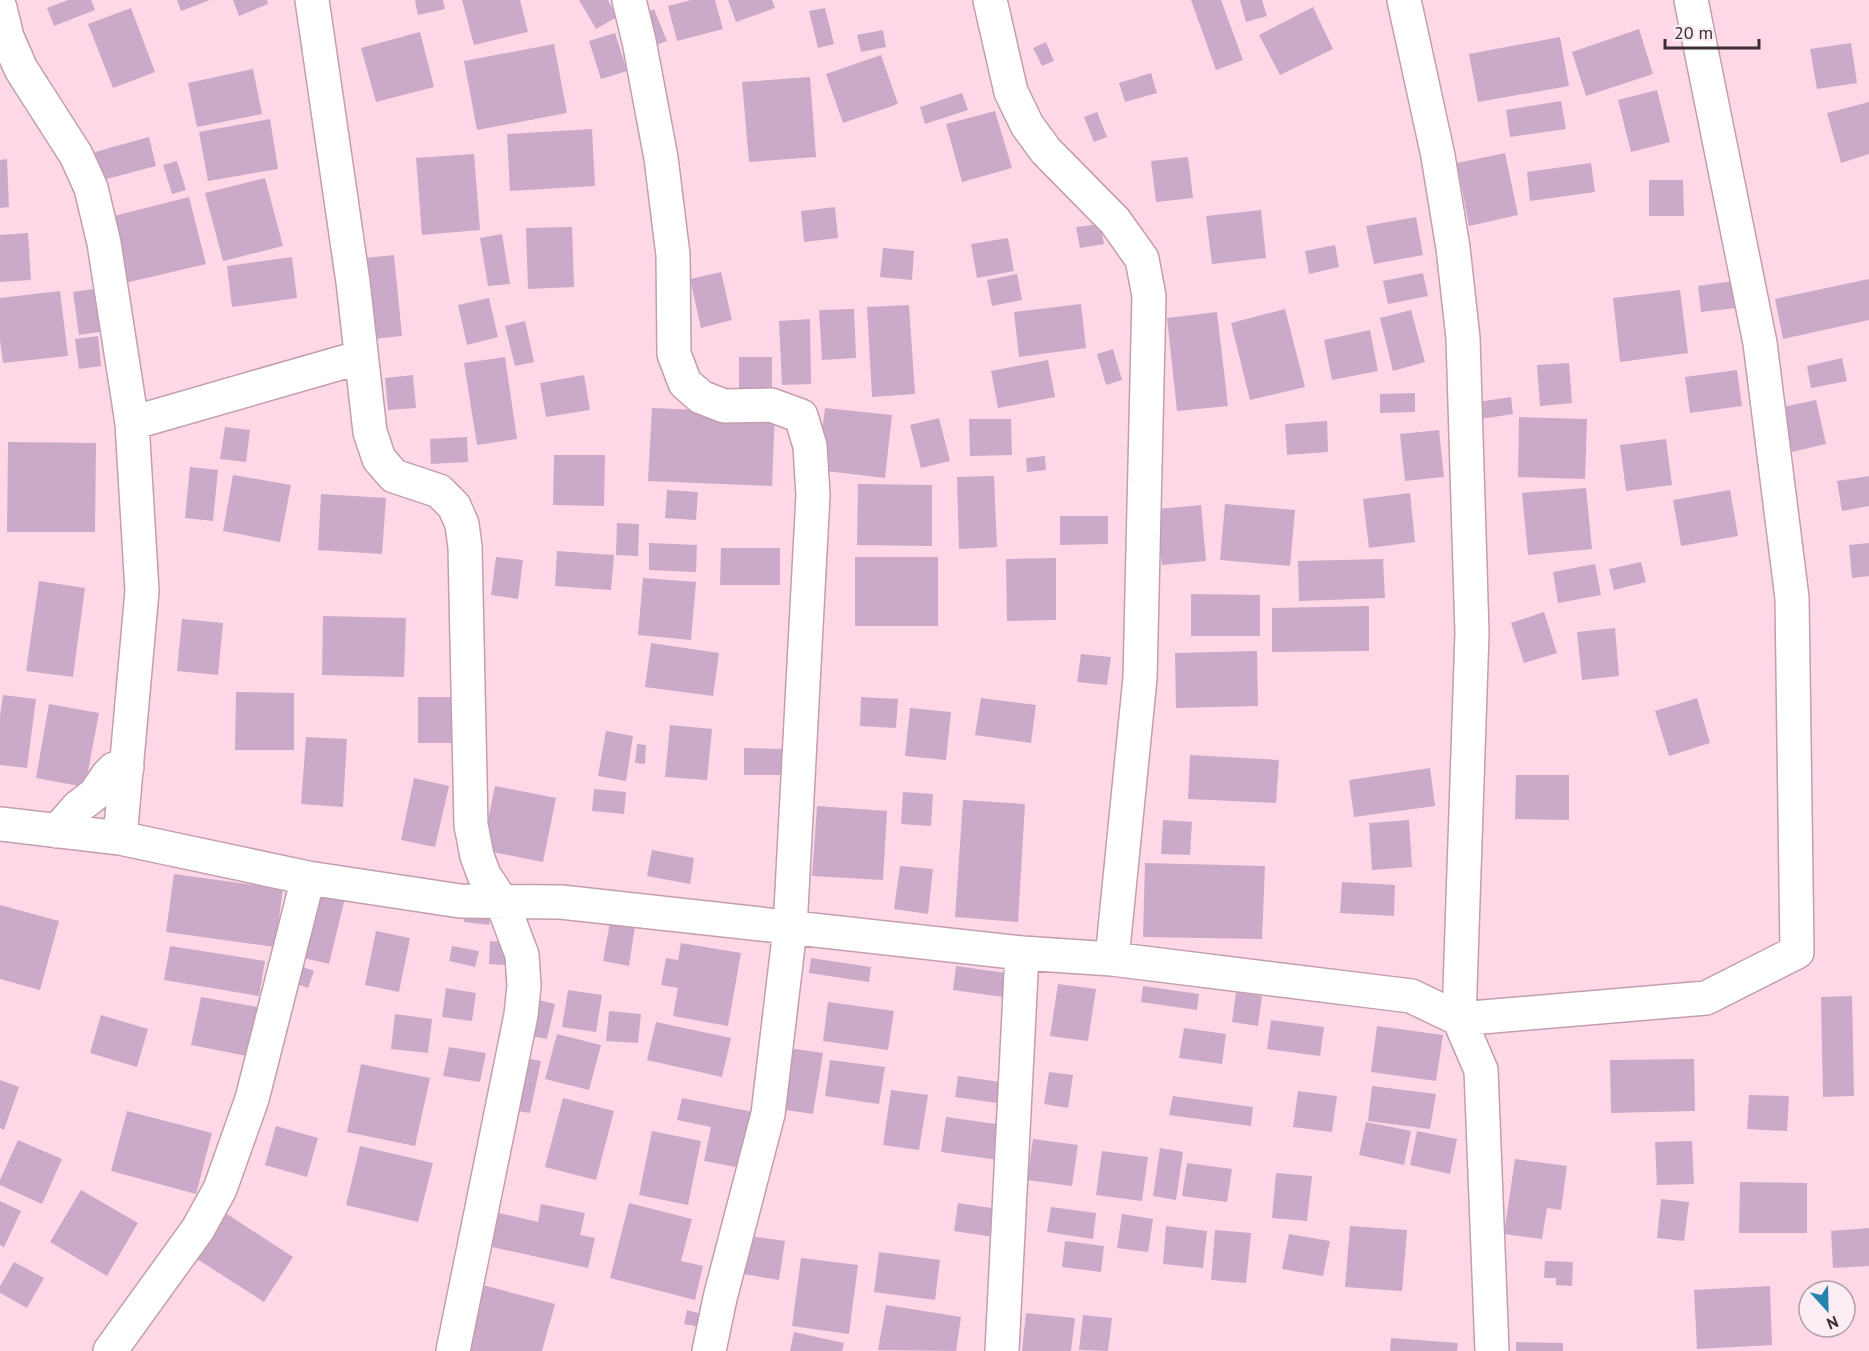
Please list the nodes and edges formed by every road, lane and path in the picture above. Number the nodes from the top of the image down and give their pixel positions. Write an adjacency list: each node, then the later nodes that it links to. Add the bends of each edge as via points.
1 (312, 0): 7 (street)
2 (629, 0): 15 (street, via 661,158 673,255 674,354 685,383 701,397 724,406 771,405 801,416 810,446 813,495)
3 (990, 0): 17 (street, via 1011,93 1027,125 1046,151 1115,221 1142,258 1149,296 1140,678)
4 (1404, 0): 18 (street, via 1438,156 1463,338 1472,633)
5 (1691, 0): 18 (street, via 1760,343 1792,598 1797,952 1706,998)
6 (0, 8): 8 (street, via 21,69 76,155 91,188 104,243)
7 (362, 357): 8 (street); 14 (street, via 370,432 380,459 394,476 439,491 454,506 462,524 471,825 484,875)
8 (132, 423): 9 (street, via 142,591)
9 (126, 767): 11 (street, via 114,769); 12 (street)
10 (0, 824): 11 (street)
11 (57, 831): 12 (street)
12 (120, 838): 13 (street)
13 (308, 878): 14 (street, via 460,901); 19 (street, via 252,1099 220,1189 198,1229)
14 (502, 902): 15 (street, via 561,902); 20 (street, via 522,955 521,1015)
15 (790, 929): 16 (street); 21 (street, via 768,1114)
16 (1022, 953): 17 (street); 22 (street)
17 (1112, 959): 18 (street, via 1411,996)
18 (1459, 1019): 23 (street, via 1481,1070)
19 (110, 1351)
20 (453, 1351)
21 (709, 1351)
22 (1002, 1351)
23 (1492, 1351)

